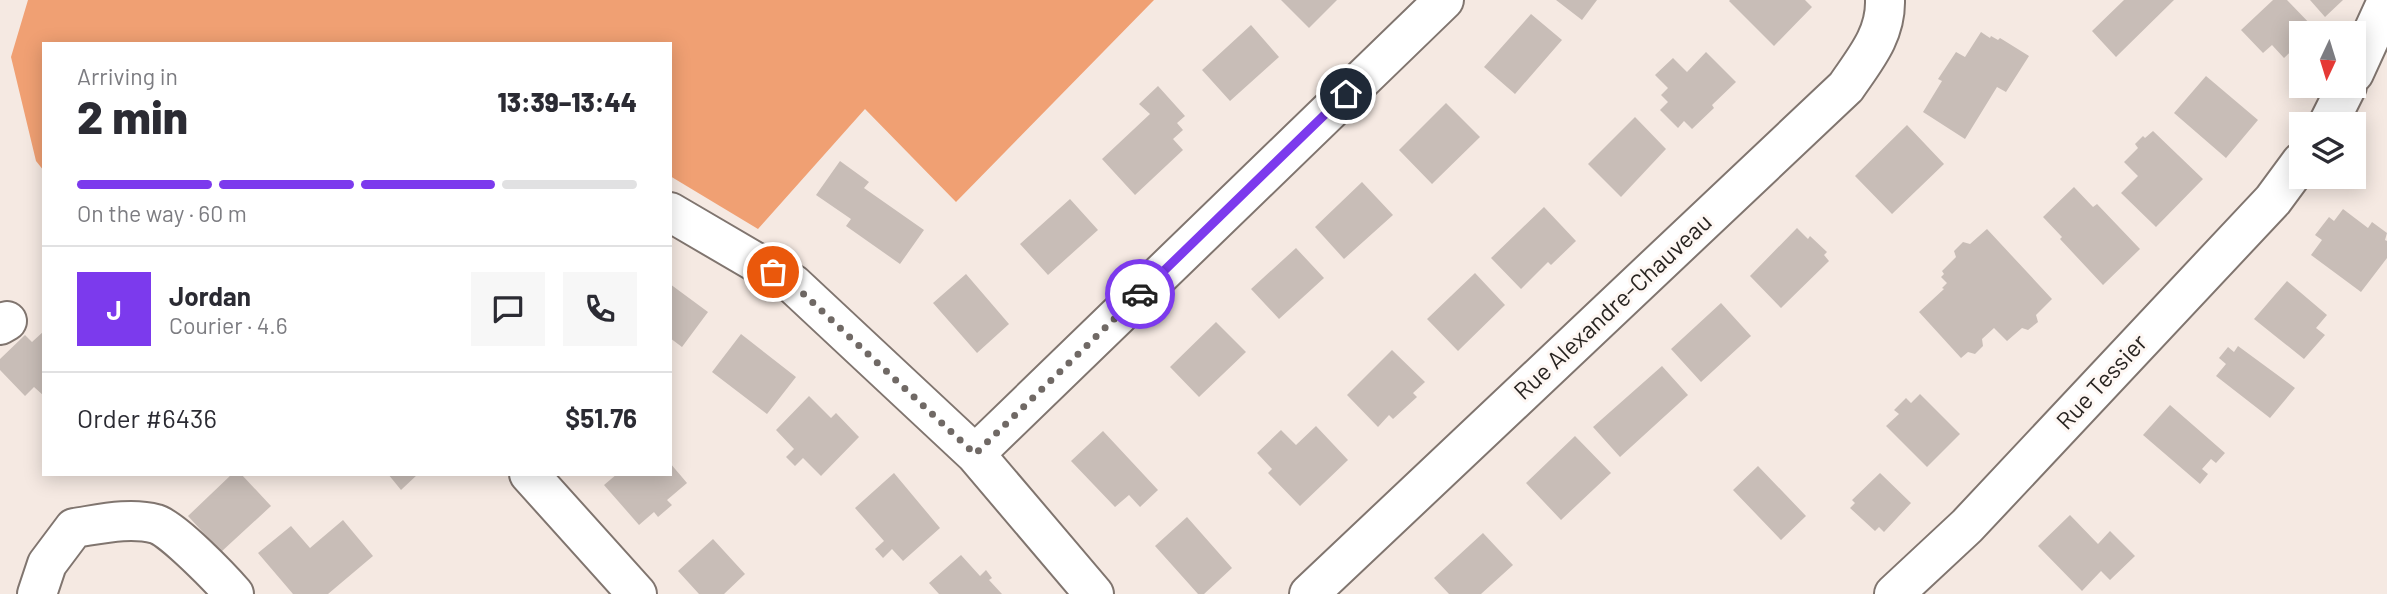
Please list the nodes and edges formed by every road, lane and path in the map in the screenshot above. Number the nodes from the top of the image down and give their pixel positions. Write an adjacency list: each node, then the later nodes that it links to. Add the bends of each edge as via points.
1 (1444, 0): 7 (street)
2 (1885, 0): 13 (street, Rue Alexandre-Chauveau, via 1885,17 1870,52 1846,87)
3 (2387, 1): 4 (street)
4 (2366, 47)
5 (2289, 178): 14 (street, Rue Tessier, via 1996,496)
6 (672, 213): 7 (street, via 793,284)
7 (975, 454): 12 (street)
8 (531, 476): 11 (street)
9 (37, 594): 10 (street, via 47,564 74,528 123,521 159,524)
10 (234, 594)
11 (637, 594)
12 (1094, 594)
13 (1309, 594)
14 (1894, 594)

